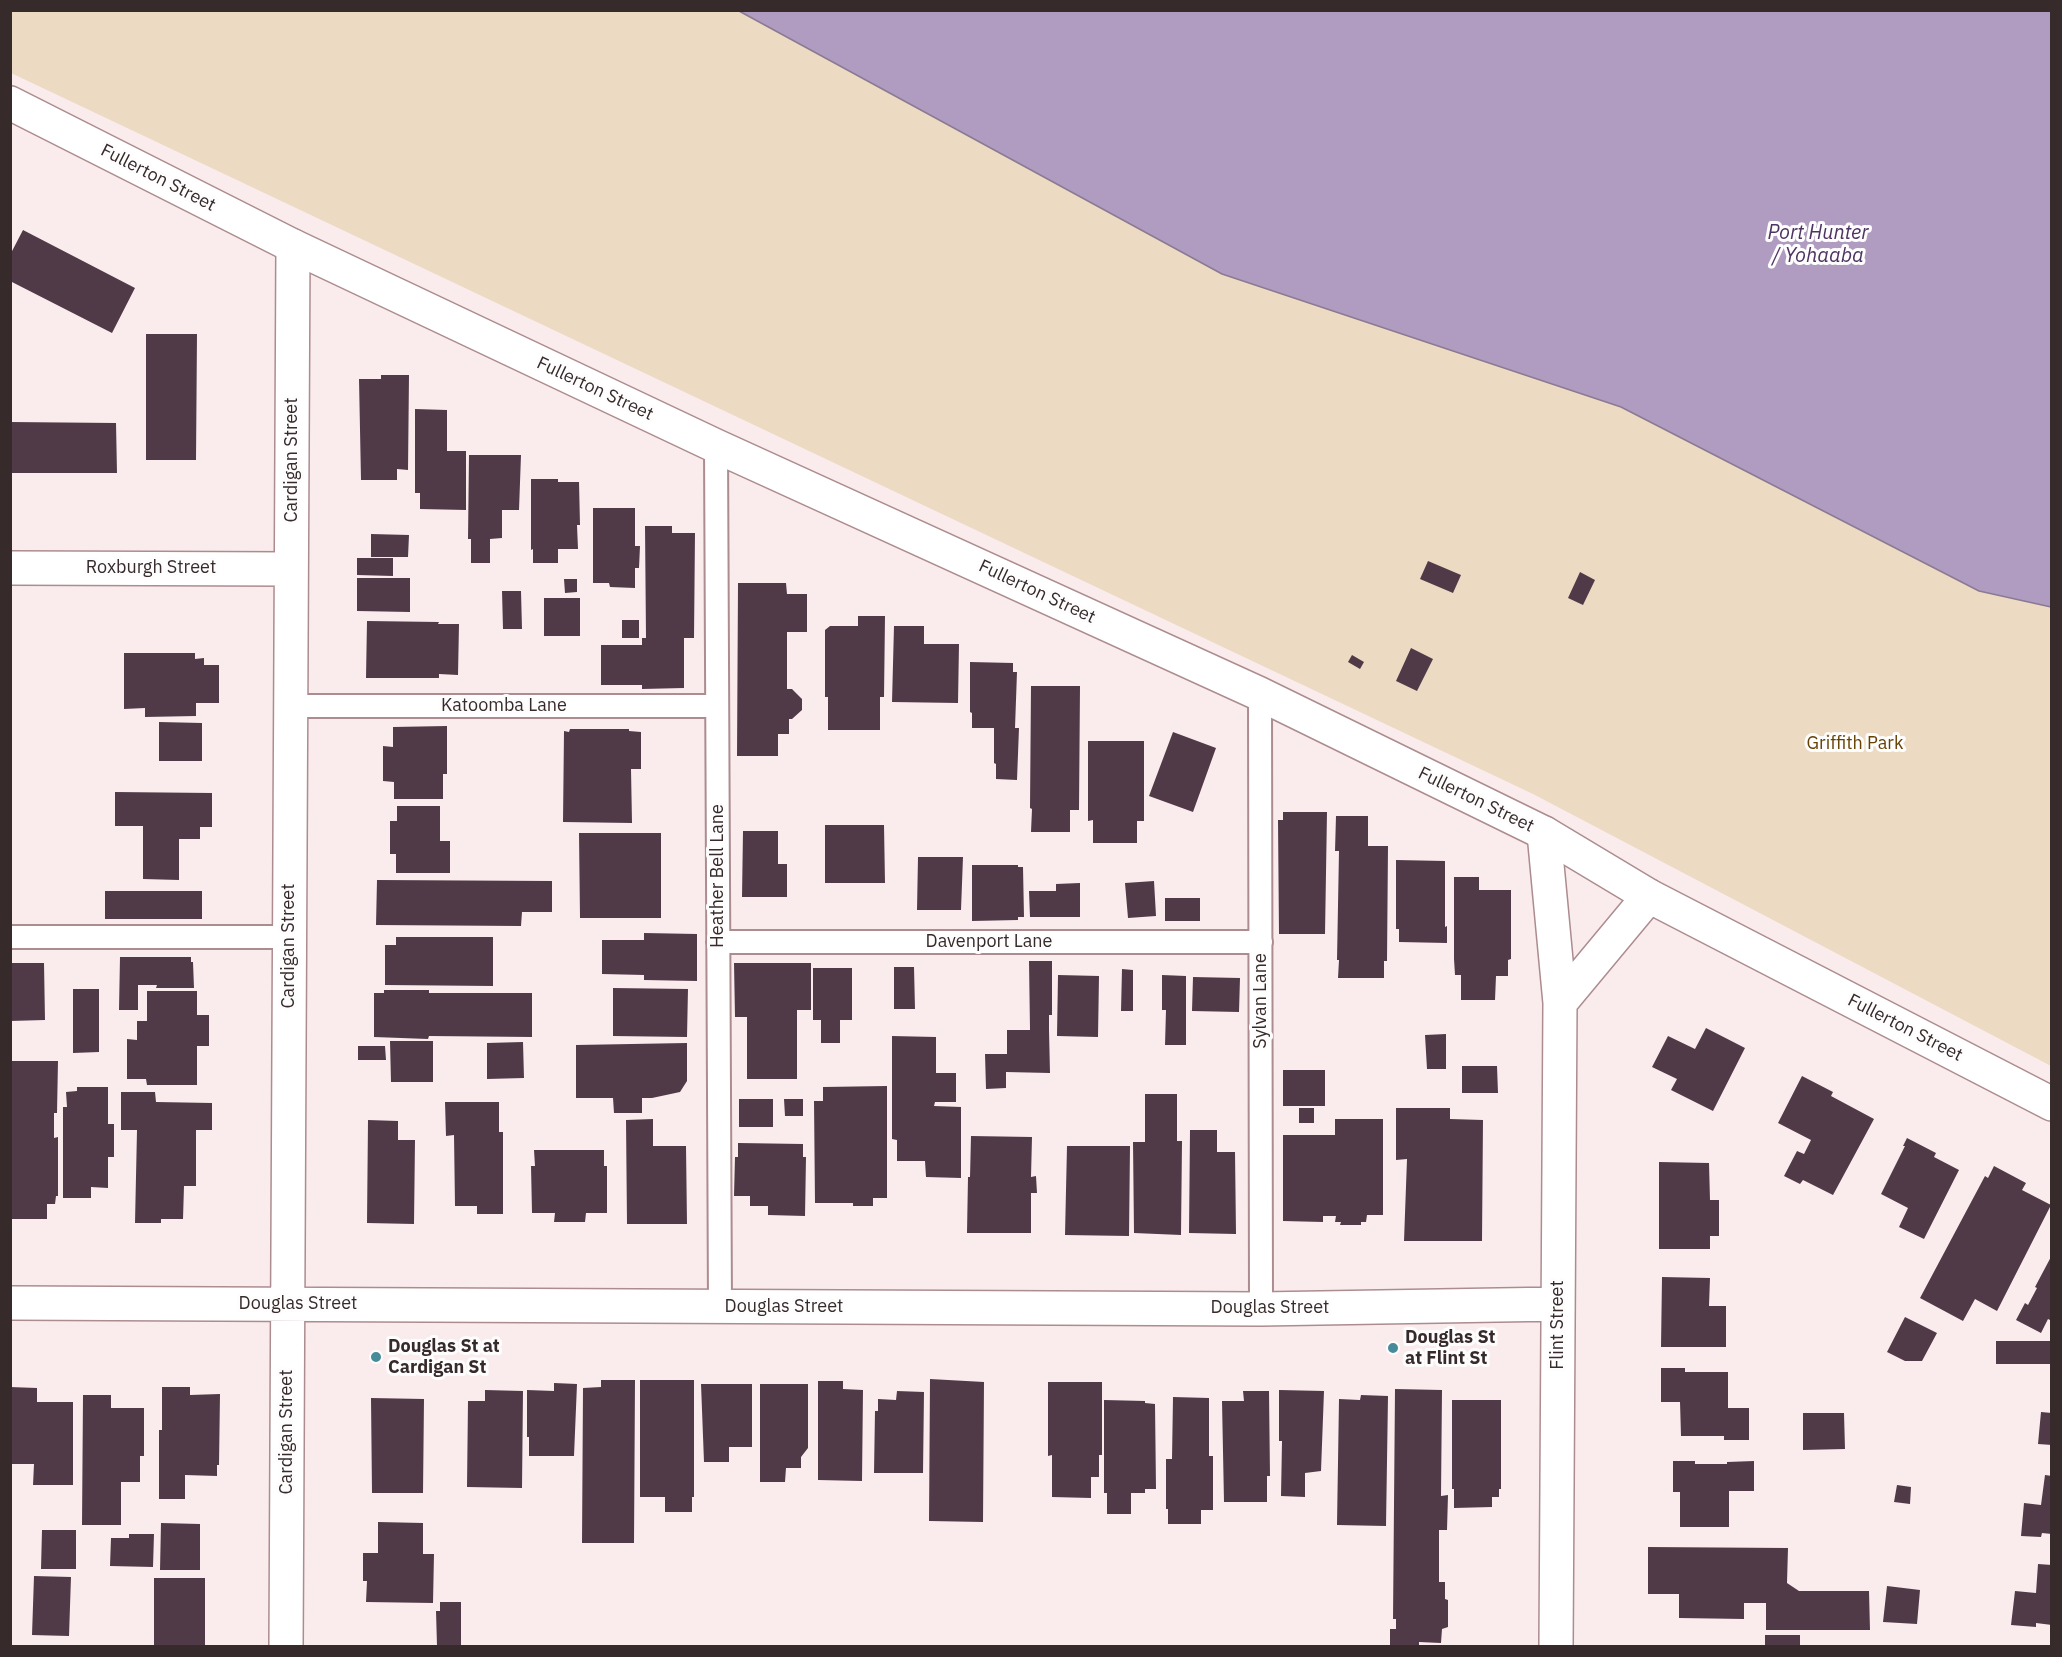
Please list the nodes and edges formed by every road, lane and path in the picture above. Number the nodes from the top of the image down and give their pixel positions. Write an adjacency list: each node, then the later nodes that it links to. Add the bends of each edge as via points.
1 (10, 103): 2 (street, Fullerton Street)
2 (293, 246): 3 (street, Fullerton Street); 5 (street, Cardigan Street)
3 (716, 446): 6 (street, Fullerton Street); 8 (lane, Heather Bell Lane)
4 (10, 568): 5 (street, Roxburgh Street)
5 (291, 569): 7 (street, Cardigan Street)
6 (1260, 694): 9 (street, Fullerton Street); 14 (lane, Sylvan Lane)
7 (291, 706): 8 (lane, Katoomba Lane); 12 (street, Cardigan Street)
8 (717, 706): 13 (lane, Heather Bell Lane)
9 (1544, 833): 10 (street, Fullerton Street); 15 (street, Flint Street)
10 (1649, 896): 15 (street); 16 (street, Fullerton Street)
11 (10, 937): 12 (lane)
12 (289, 937): 18 (street, Cardigan Street)
13 (718, 942): 14 (lane, Davenport Lane); 20 (lane, Heather Bell Lane)
14 (1261, 942): 21 (lane, Sylvan Lane)
15 (1560, 1003): 19 (street, Flint Street)
16 (2052, 1104)
17 (10, 1304): 18 (street, Douglas Street)
18 (288, 1304): 20 (street, Douglas Street); 22 (street, Cardigan Street)
19 (1558, 1304): 21 (street, Douglas Street); 23 (street, Flint Street)
20 (720, 1307): 21 (street, Douglas Street)
21 (1261, 1309)
22 (286, 1647)
23 (1556, 1647)

